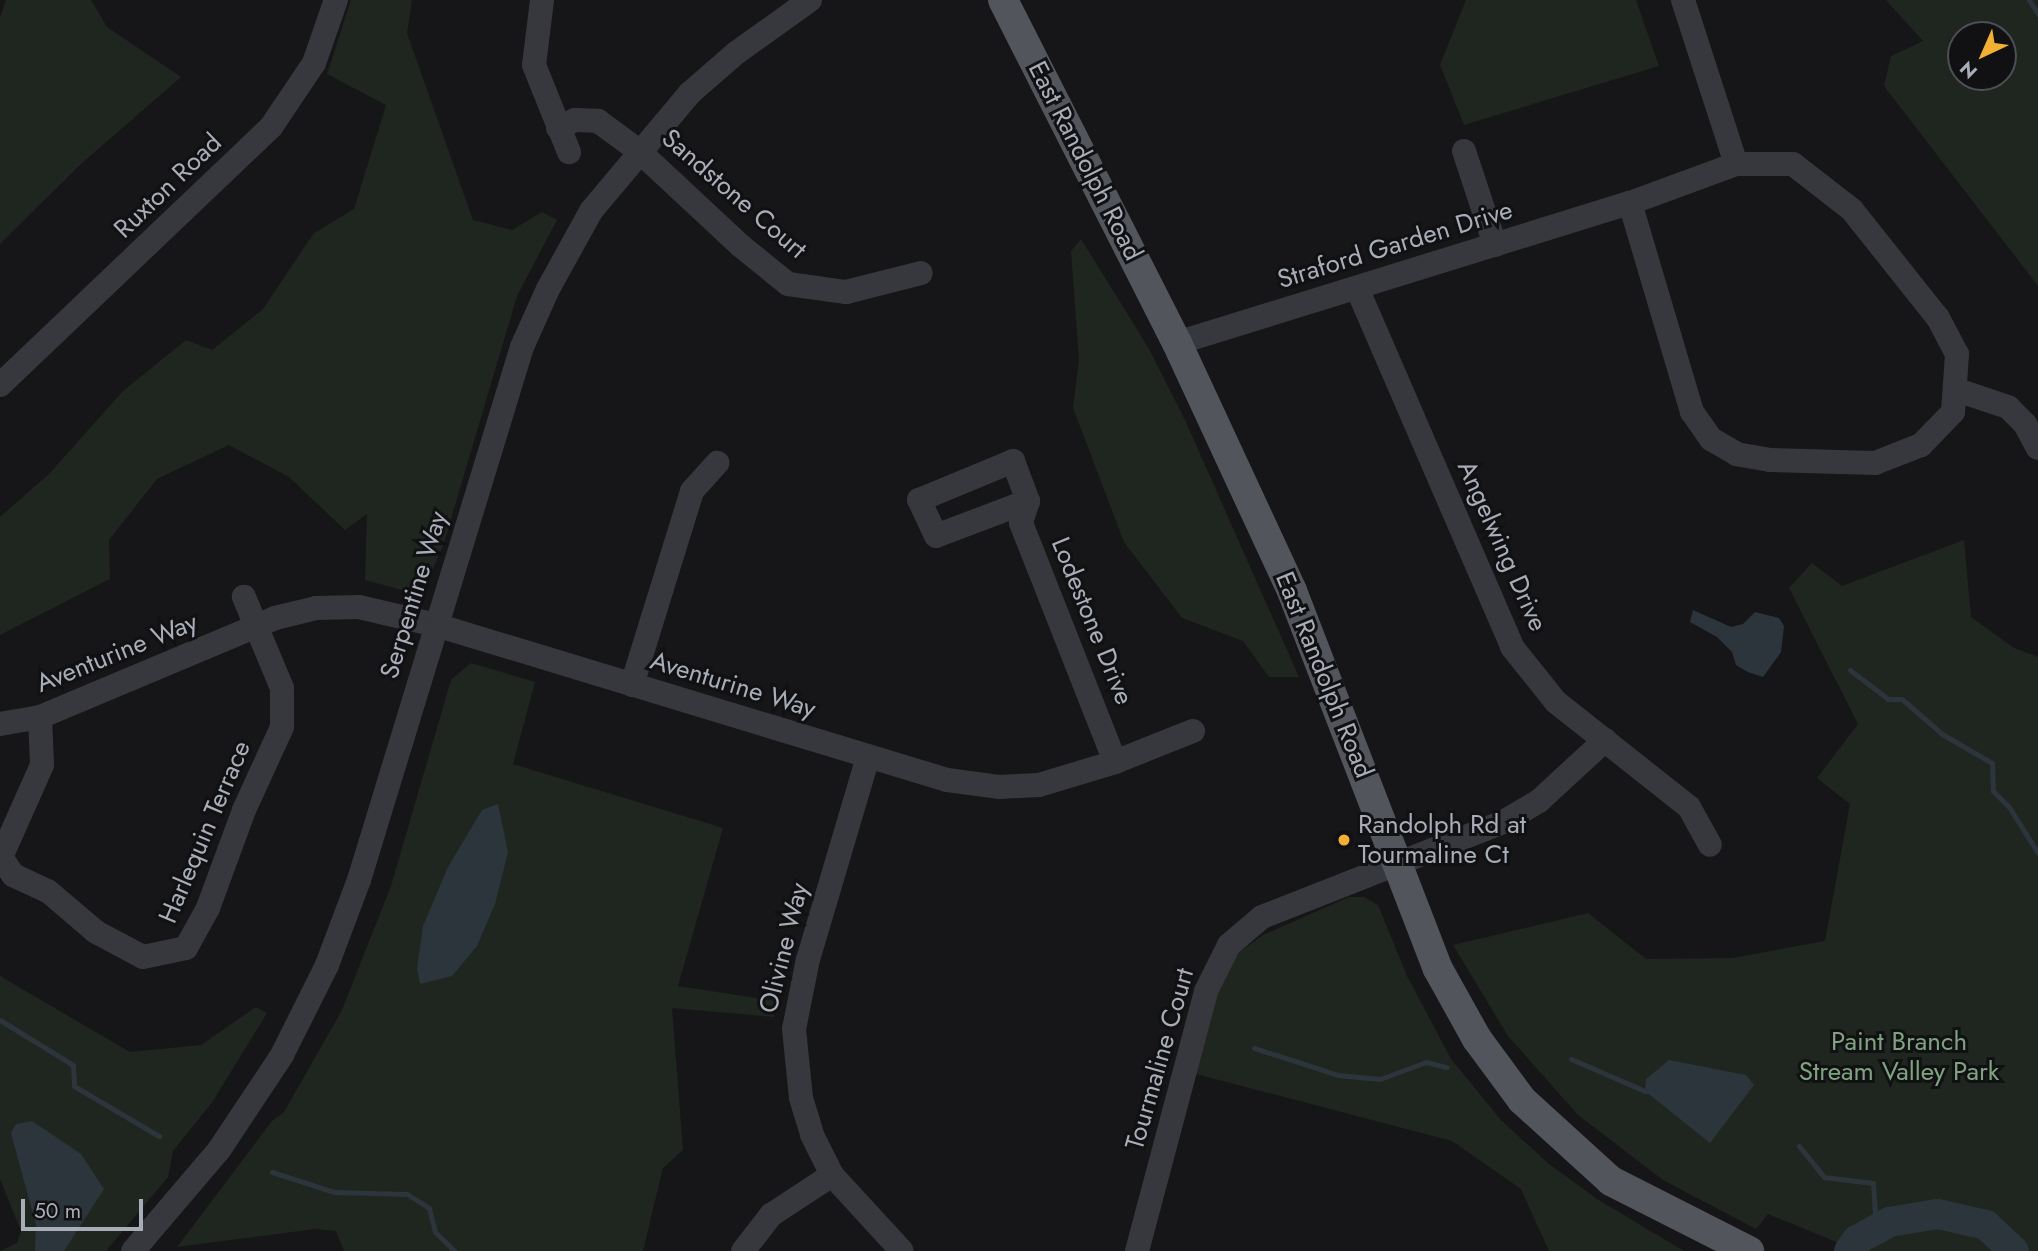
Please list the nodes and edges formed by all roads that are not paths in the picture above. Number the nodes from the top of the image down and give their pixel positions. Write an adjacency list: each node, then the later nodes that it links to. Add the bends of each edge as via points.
1 (336, 0): 16 (street, Ruxton Road, via 314,63 271,127)
2 (542, 0): 6 (street, via 534,65)
3 (809, 0): 8 (street, Serpentine Way, via 708,77)
4 (1003, 0): 15 (main road, East Randolph Road)
5 (1683, 0): 10 (street)
6 (558, 128): 8 (street, Sandstone Court, via 575,120 598,121); 9 (street)
7 (1464, 150): 12 (street)
8 (639, 151): 13 (street, Sandstone Court, via 788,284 846,292); 22 (street, Serpentine Way, via 592,211 522,347)
9 (569, 152)
10 (1737, 164): 11 (street, Straford Garden Drive); 17 (street, Straford Garden Drive, via 1793,164 1852,210 1938,318 1957,354)
11 (1630, 204): 12 (street, Straford Garden Drive); 17 (street, Straford Garden Drive, via 1692,412 1711,439 1737,454 1770,460 1875,463 1921,445 1953,412)
12 (1496, 245): 14 (street, Straford Garden Drive)
13 (921, 273)
14 (1357, 288): 15 (street, Straford Garden Drive); 28 (street, Angelwing Drive, via 1512,647 1556,702)
15 (1177, 343): 32 (main road, East Randolph Road, via 1292,591)
16 (0, 385)
17 (1957, 390): 18 (street, via 2008,407 2025,424)
18 (2038, 448)
19 (717, 463): 24 (street, via 692,491)
20 (1028, 501): 30 (street, Lodestone Drive, via 1021,523)
21 (244, 597): 23 (street)
22 (436, 625): 23 (street, Aventurine Way, via 359,607 316,608); 24 (street, Aventurine Way); 34 (street, Serpentine Way, via 359,880 327,965 282,1055 219,1150)
23 (254, 628): 25 (street, Aventurine Way); 25 (street, Harlequin Terrace, via 282,688 282,727 244,810 208,908 186,948 143,957 96,932 48,891 13,875 1,857 42,765)
24 (632, 685): 29 (street, Aventurine Way)
25 (40, 717): 26 (street, Aventurine Way)
26 (0, 724)
27 (1193, 731): 30 (street, Aventurine Way)
28 (1605, 740): 31 (street, Angelwing Drive, via 1689,807); 32 (street, Tourmaline Court, via 1539,801 1503,822)
29 (868, 757): 30 (street, Aventurine Way, via 947,780 999,787 1040,785); 33 (street, Olivine Way, via 808,958 794,1029 801,1098 812,1135)
30 (1115, 762)
31 (1710, 845)
32 (1397, 864): 37 (street, Tourmaline Court, via 1262,917 1229,945 1206,991); 38 (main road, East Randolph Road, via 1438,969 1477,1039 1522,1100 1611,1181)
33 (832, 1175): 35 (street, via 771,1215); 36 (street, Olivine Way)
34 (132, 1251)
35 (743, 1251)
36 (902, 1251)
37 (1137, 1251)
38 (1749, 1251)

